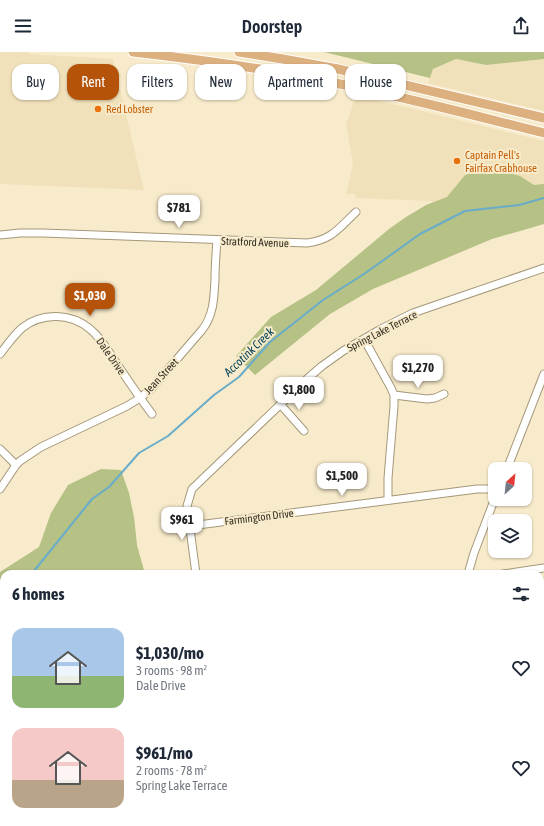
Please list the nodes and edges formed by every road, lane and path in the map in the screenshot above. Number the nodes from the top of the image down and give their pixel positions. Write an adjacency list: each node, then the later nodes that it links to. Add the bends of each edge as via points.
1 (133, 52): 4 (main road, via 232,64 320,80 384,93)
2 (239, 52): 3 (main road, via 338,69)
3 (544, 118)
4 (544, 133)
5 (356, 212): 7 (street, Stratford Avenue, via 333,234 314,242)
6 (0, 236): 7 (street, Stratford Avenue, via 43,233)
7 (217, 240): 14 (street, Jean Street, via 213,307 208,322 163,376)
8 (544, 268): 9 (street, Spring Lake Terrace, via 413,313)
9 (364, 339): 13 (street); 15 (street, Spring Lake Terrace, via 322,366)
10 (0, 354): 14 (street, Dale Drive, via 17,333 35,320 58,316 72,319 85,325 98,336)
11 (544, 374): 19 (street)
12 (444, 394): 13 (street, via 427,399)
13 (394, 395): 23 (street)
14 (140, 398): 16 (street, Dale Drive); 20 (street, Jean Street, via 41,447)
15 (280, 404): 17 (street); 25 (street, Spring Lake Terrace, via 192,489 187,506)
16 (152, 414)
17 (304, 431)
18 (0, 449): 20 (street)
19 (509, 462)
20 (16, 466): 21 (street, Jean Street)
21 (0, 489)
22 (488, 489): 23 (street, Farmington Drive)
23 (388, 500): 25 (street, Farmington Drive)
24 (492, 506): 28 (street)
25 (190, 526): 27 (street, Spring Lake Terrace)
26 (544, 568): 29 (street)
27 (196, 570)
28 (469, 570)
29 (530, 570)

